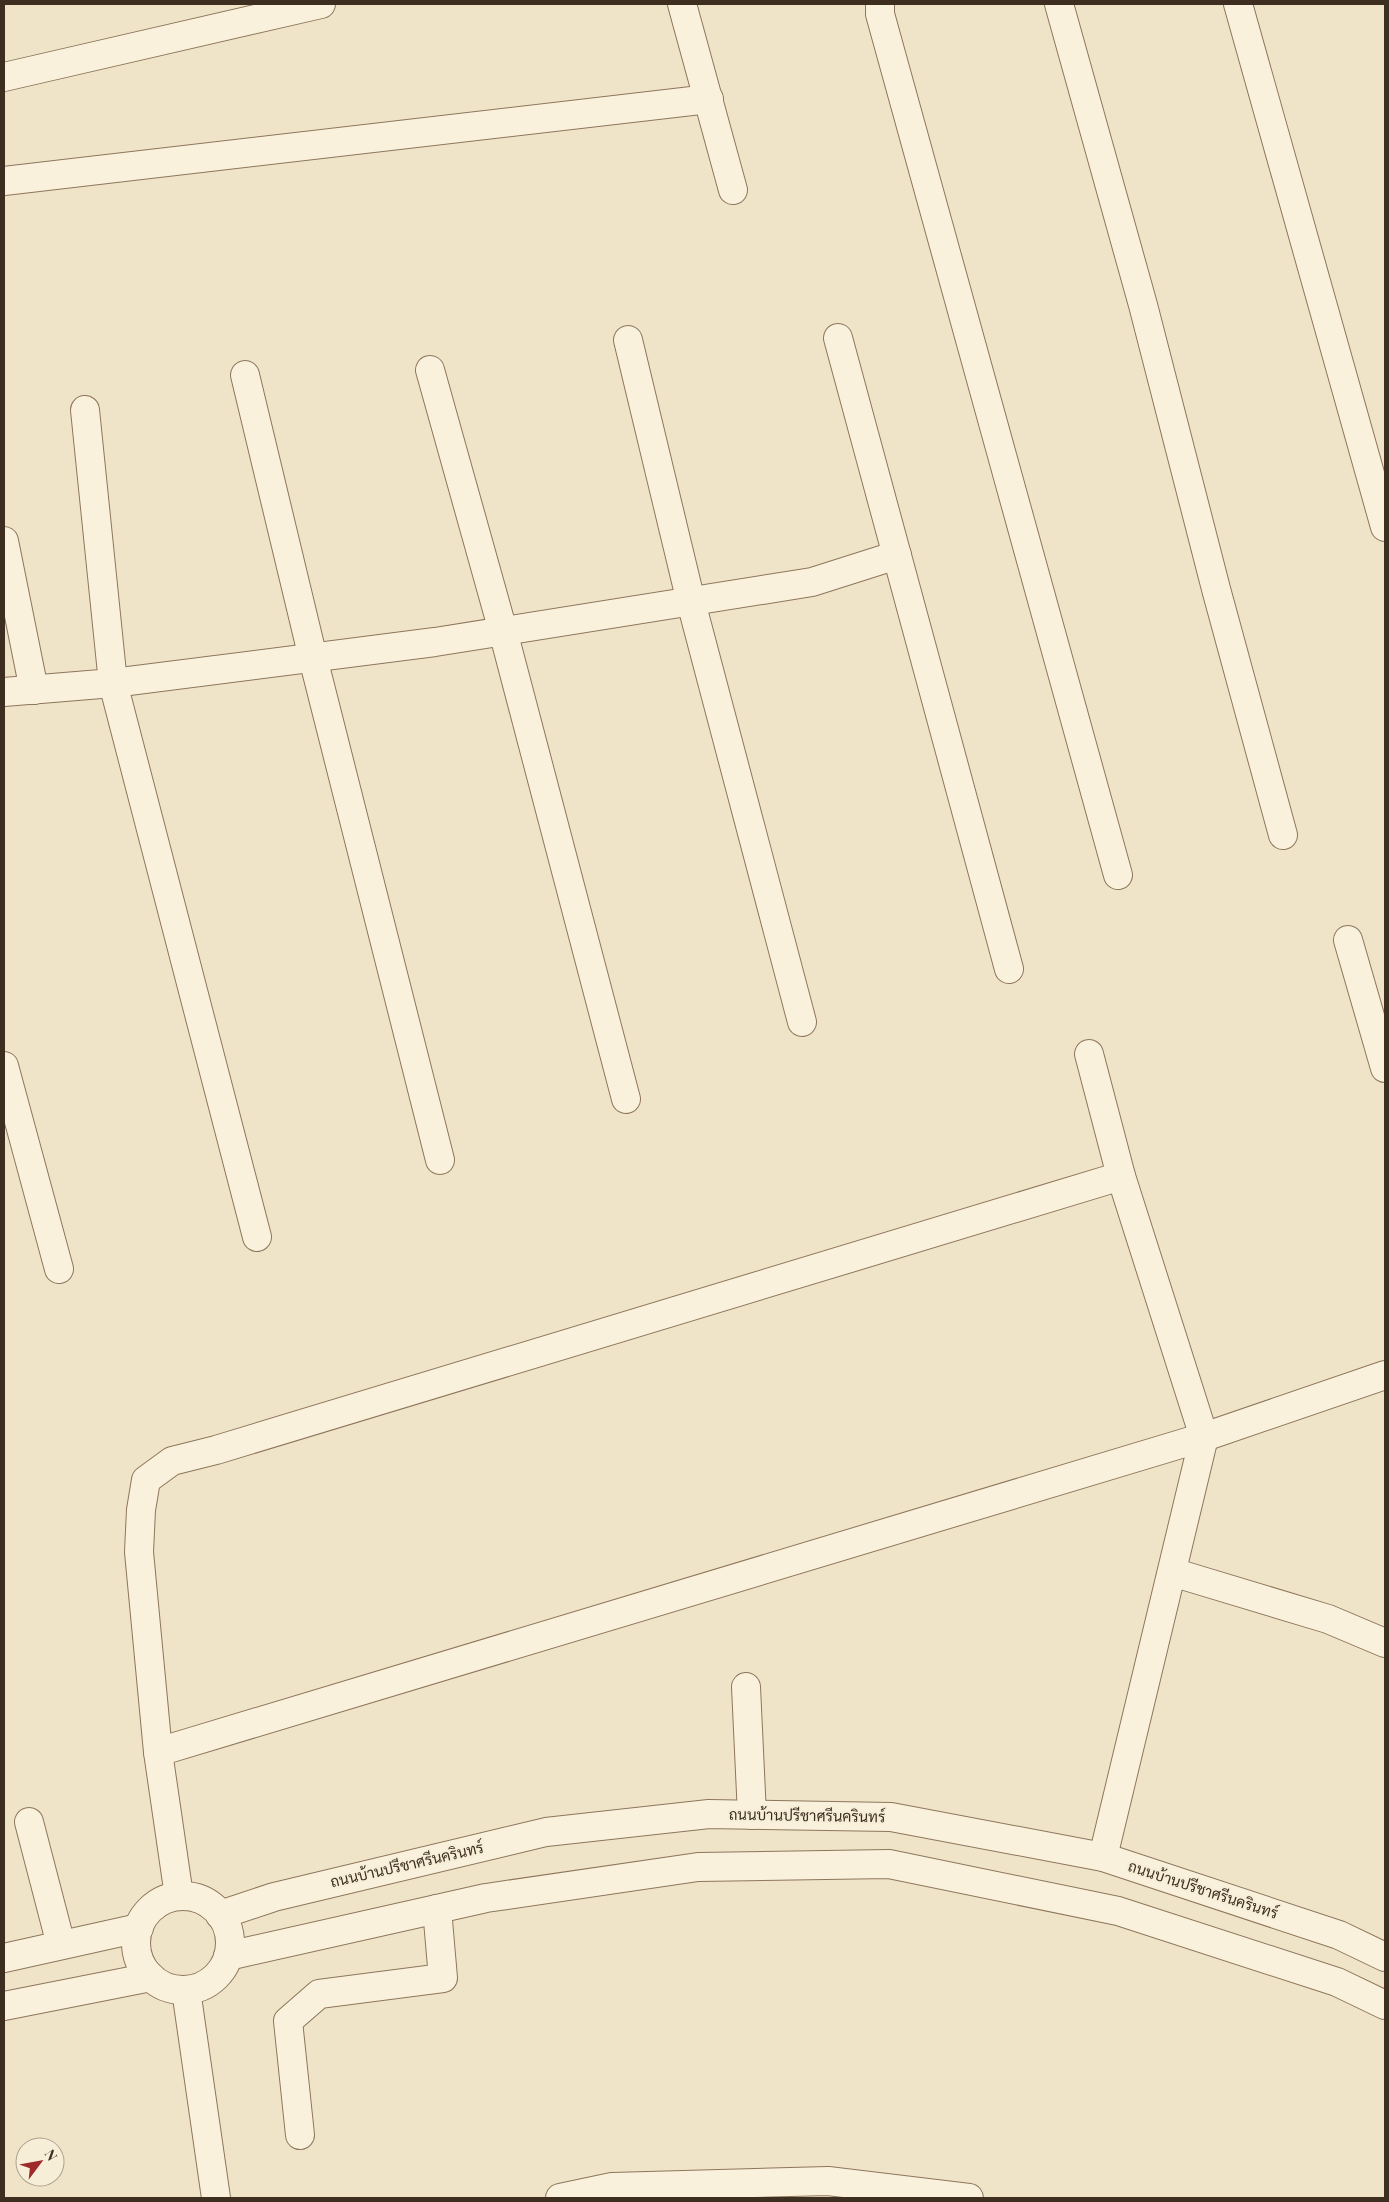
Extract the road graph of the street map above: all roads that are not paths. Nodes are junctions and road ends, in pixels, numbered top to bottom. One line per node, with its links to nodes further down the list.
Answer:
1 (321, 4): 6 (street)
2 (682, 4): 7 (street)
3 (880, 4): 25 (street)
4 (1059, 4): 24 (street)
5 (1238, 4): 15 (street)
6 (4, 77)
7 (709, 99): 8 (street); 9 (street)
8 (4, 181)
9 (734, 190)
10 (838, 338): 17 (street)
11 (628, 340): 18 (street)
12 (430, 370): 19 (street)
13 (245, 375): 20 (street)
14 (85, 410): 21 (street)
15 (1385, 527)
16 (4, 541): 22 (street)
17 (897, 555): 18 (street); 27 (street)
18 (691, 602): 19 (street); 28 (street)
19 (503, 631): 20 (street); 32 (street)
20 (313, 658): 21 (street); 33 (street)
21 (113, 683): 22 (street); 35 (street)
22 (34, 690): 23 (street)
23 (4, 692)
24 (1283, 835)
25 (1118, 875)
26 (1348, 940): 31 (street)
27 (1009, 968)
28 (802, 1022)
29 (1089, 1054): 34 (street)
30 (4, 1066): 36 (street)
31 (1385, 1068)
32 (626, 1098)
33 (440, 1160)
34 (1121, 1176): 38 (street); 42 (street)
35 (257, 1237)
36 (59, 1269)
37 (1385, 1375): 38 (street)
38 (1204, 1437): 39 (street); 42 (street)
39 (1172, 1572): 40 (street); 45 (street)
40 (1385, 1643)
41 (746, 1687): 43 (street)
42 (158, 1752): 46 (street)
43 (752, 1815): 45 (street, ถนนบ้านปรีชาศรีนครินทร์); 48 (street, ถนนบ้านปรีชาศรีนครินทร์)
44 (29, 1822): 50 (street)
45 (1104, 1857): 52 (street, ถนนบ้านปรีชาศรีนครินทร์)
46 (179, 1896): 48 (street); 49 (street)
47 (437, 1909): 51 (street); 56 (street); 58 (street)
48 (220, 1915): 51 (street)
49 (139, 1928): 50 (street); 54 (street)
50 (61, 1945): 53 (street)
51 (228, 1956): 55 (street)
52 (1385, 1956)
53 (4, 1958)
54 (151, 1978): 55 (street); 57 (street)
55 (186, 1990): 59 (street)
56 (1385, 2005)
57 (4, 2006)
58 (300, 2135)
59 (216, 2198)
60 (560, 2198): 61 (street)
61 (969, 2198)

